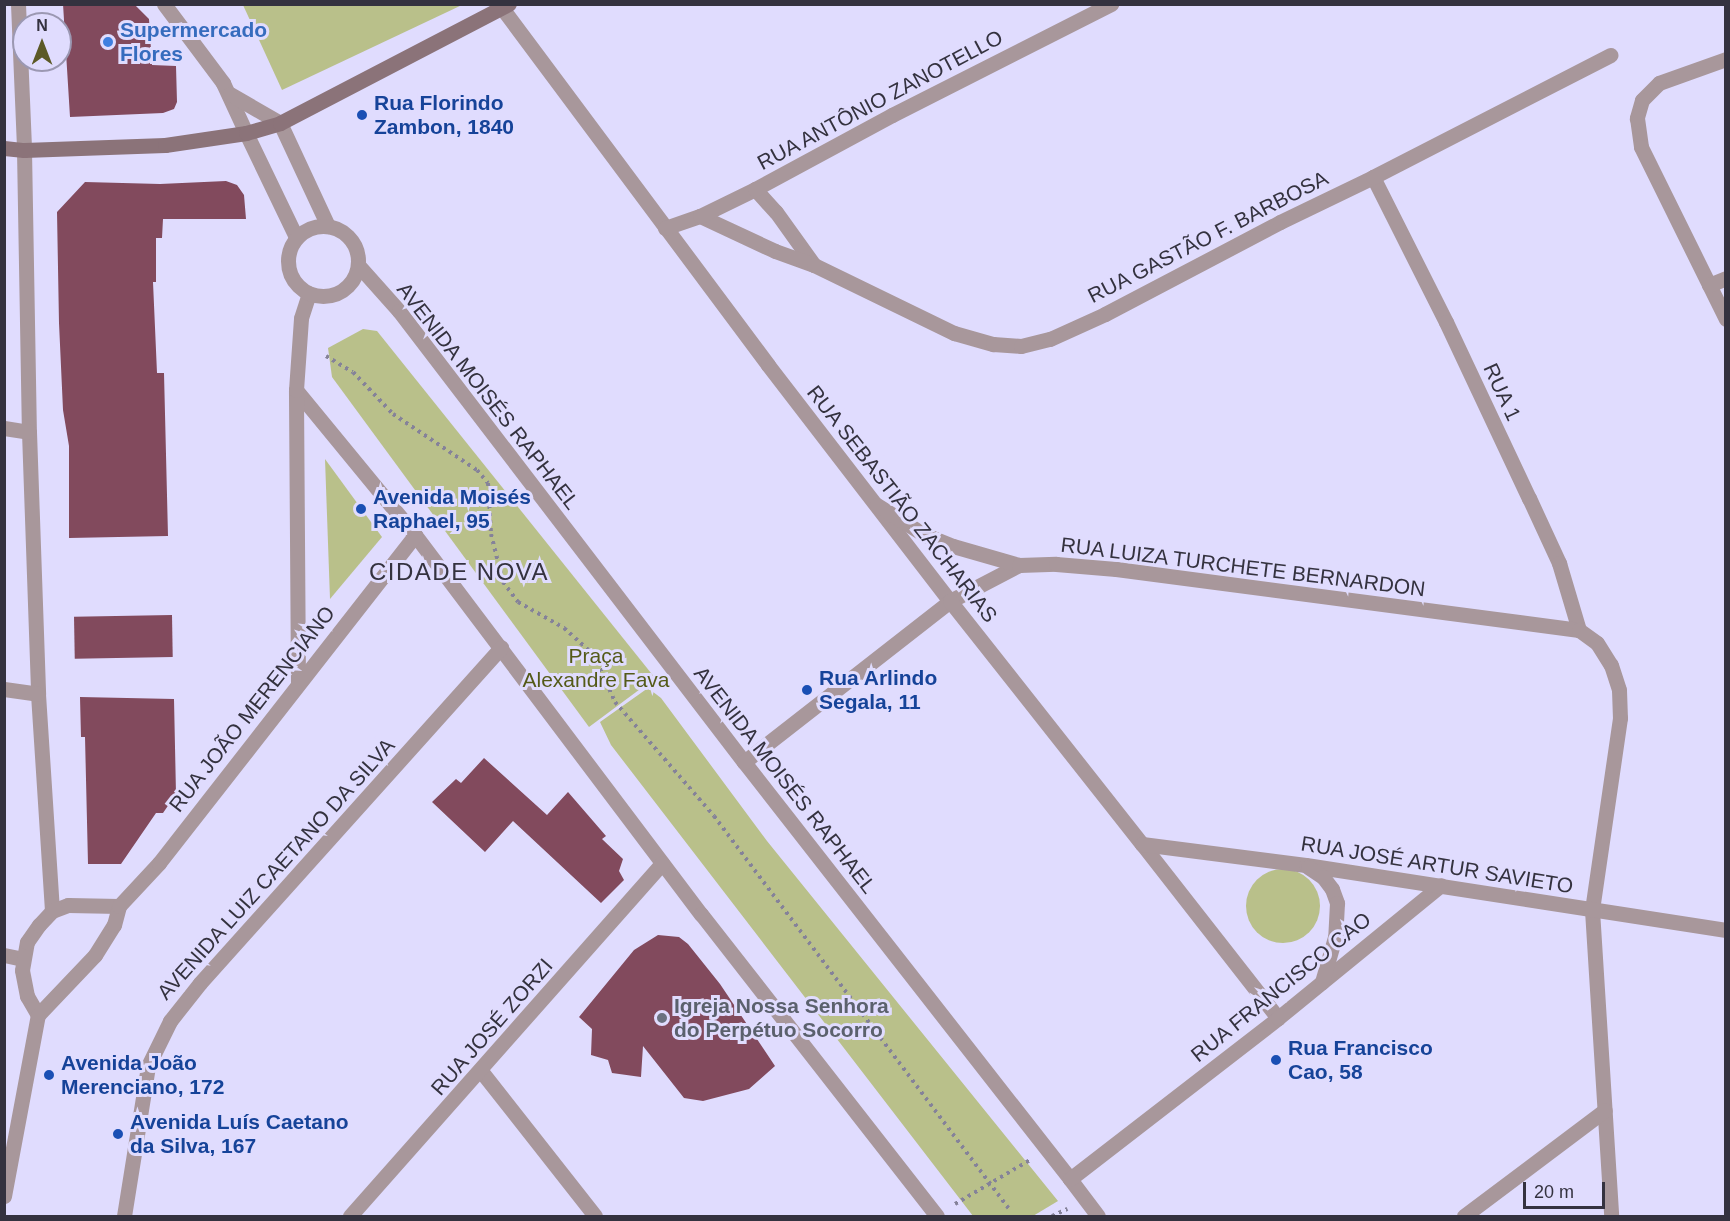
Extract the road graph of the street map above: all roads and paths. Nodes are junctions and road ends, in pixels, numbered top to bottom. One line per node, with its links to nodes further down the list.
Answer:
1 (18, 4): 11 (street)
2 (164, 4): 7 (street)
3 (1111, 4): 13 (street, RUA ANTÔNIO ZANOTELLO)
4 (505, 6): 8 (main road); 16 (street, RUA SEBASTIÃO ZACHARIAS)
5 (1610, 55): 12 (street, RUA GASTÃO F. BARBOSA)
6 (1725, 59): 21 (street)
7 (230, 94): 8 (street); 9 (street)
8 (280, 123): 9 (main road); 15 (street)
9 (246, 133): 11 (main road); 17 (street)
10 (4, 148): 11 (main road)
11 (24, 150): 27 (street)
12 (1373, 177): 19 (street, RUA GASTÃO F. BARBOSA); 32 (street, RUA 1)
13 (755, 189): 14 (street, RUA ANTÔNIO ZANOTELLO); 19 (street)
14 (700, 216): 16 (street, RUA ANTÔNIO ZANOTELLO); 19 (street, RUA GASTÃO F. BARBOSA)
15 (328, 226): 17 (street); 18 (street)
16 (665, 228): 28 (street, RUA SEBASTIÃO ZACHARIAS)
17 (296, 237): 22 (street)
18 (358, 265): 22 (street); 37 (street, AVENIDA MOISÉS RAPHAEL)
19 (814, 265)
20 (1725, 278): 21 (street)
21 (1709, 285): 23 (street)
22 (309, 293): 25 (street)
23 (1725, 319)
24 (326, 356): 55 (path)
25 (296, 390): 29 (street); 34 (street)
26 (4, 428): 27 (street)
27 (29, 432): 36 (street)
28 (877, 505): 30 (street, RUA LUIZA TURCHETE BERNARDON); 31 (street, RUA SEBASTIÃO ZACHARIAS)
29 (415, 535): 33 (street); 34 (street, RUA JOÃO MERENCIANO)
30 (1019, 565): 31 (street); 32 (street, RUA LUIZA TURCHETE BERNARDON)
31 (951, 601): 37 (street); 38 (street, RUA SEBASTIÃO ZACHARIAS)
32 (1579, 630): 43 (street)
33 (501, 647): 39 (street); 60 (street, AVENIDA LUIZ CAETANO DA SILVA)
34 (298, 683): 42 (street, RUA JOÃO MERENCIANO)
35 (4, 689): 36 (street)
36 (38, 694): 44 (street)
37 (744, 762): 54 (street, AVENIDA MOISÉS RAPHAEL)
38 (1142, 844): 40 (street, RUA JOSÉ ARTUR SAVIETO); 50 (street, RUA SEBASTIÃO ZACHARIAS)
39 (663, 863): 51 (street, RUA JOSÉ ZORZI); 63 (street)
40 (1306, 865): 41 (street, RUA JOSÉ ARTUR SAVIETO); 48 (street)
41 (1441, 885): 43 (street, RUA JOSÉ ARTUR SAVIETO); 48 (street, RUA FRANCISCO CAO)
42 (119, 906): 44 (street); 49 (street, RUA JOÃO MERENCIANO)
43 (1592, 910): 45 (street, RUA JOSÉ ARTUR SAVIETO); 52 (street)
44 (52, 911): 47 (street)
45 (1725, 930)
46 (4, 956): 47 (street)
47 (23, 958): 49 (street)
48 (1322, 982): 50 (street, RUA FRANCISCO CAO)
49 (38, 1015): 56 (street)
50 (1278, 1018): 54 (street, RUA FRANCISCO CAO)
51 (481, 1071): 61 (street, RUA JOSÉ ZORZI); 62 (street)
52 (1605, 1110): 66 (street); 67 (street)
53 (1030, 1160): 55 (path)
54 (1070, 1179): 65 (street, AVENIDA MOISÉS RAPHAEL)
55 (990, 1183): 57 (path); 59 (path)
56 (4, 1196)
57 (955, 1204)
58 (1068, 1208): 64 (path)
59 (1011, 1211)
60 (124, 1216)
61 (350, 1216)
62 (595, 1216)
63 (937, 1216)
64 (1052, 1216)
65 (1098, 1216)
66 (1464, 1216)
67 (1611, 1216)

